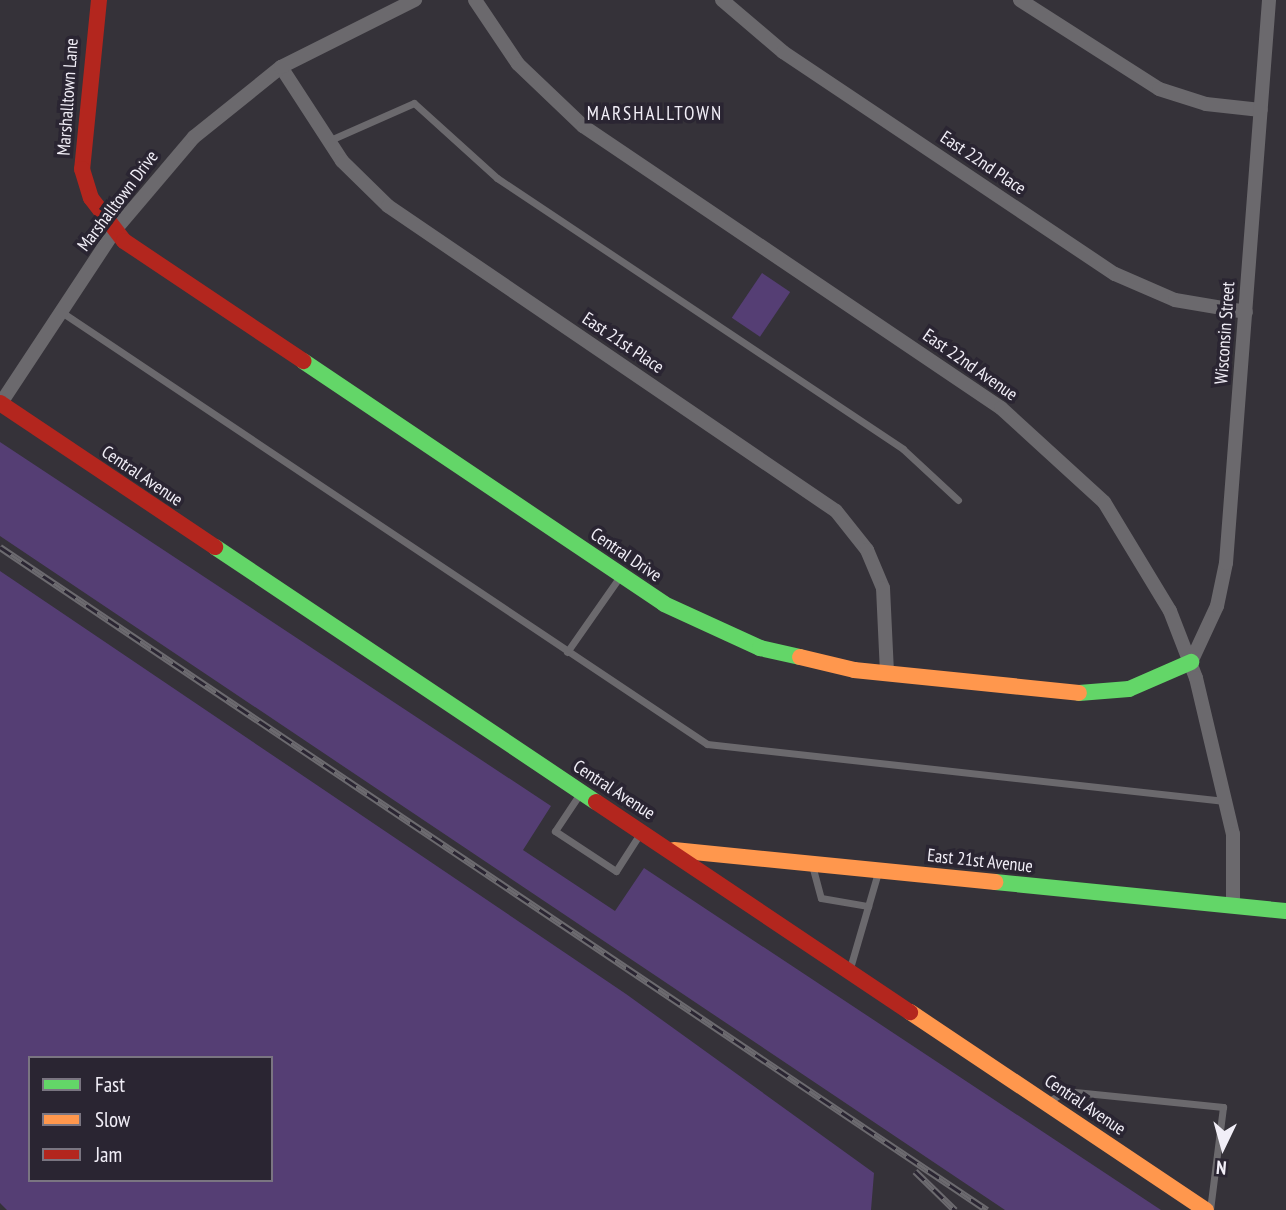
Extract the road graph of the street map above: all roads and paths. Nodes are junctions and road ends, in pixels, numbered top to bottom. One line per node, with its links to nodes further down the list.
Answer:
1 (99, 0): 10 (street, Marshalltown Lane)
2 (415, 0): 7 (street, Marshalltown Drive)
3 (475, 0): 17 (street, East 22nd Avenue)
4 (722, 0): 11 (street, East 22nd Place)
5 (1020, 0): 8 (street)
6 (1269, 0): 8 (street, Wisconsin Street)
7 (281, 67): 9 (street, East 21st Place); 10 (street, Marshalltown Drive)
8 (1261, 110): 11 (street, Wisconsin Street)
9 (327, 141): 14 (lane); 18 (street, East 21st Place)
10 (115, 230): 12 (street, Marshalltown Drive); 15 (street, Central Drive)
11 (1245, 312): 17 (street, Wisconsin Street)
12 (63, 313): 13 (street, Marshalltown Drive); 16 (lane)
13 (0, 403): 19 (street, Central Avenue)
14 (958, 500)
15 (621, 575): 16 (lane); 18 (street, Central Drive)
16 (567, 652): 20 (lane)
17 (1191, 662): 18 (street, Central Drive); 20 (street, East 22nd Avenue)
18 (887, 673)
19 (581, 791): 21 (street, Central Avenue); 21 (lane)
20 (1225, 801): 25 (street, East 22nd Avenue)
21 (642, 831): 22 (street, Central Avenue)
22 (670, 850): 23 (street, East 21st Avenue); 28 (street, Central Avenue)
23 (812, 864): 24 (street, East 21st Avenue); 26 (lane)
24 (879, 870): 25 (street, East 21st Avenue); 26 (lane)
25 (1233, 905): 27 (street, East 21st Avenue)
26 (869, 906): 28 (lane)
27 (1286, 911)
28 (850, 969): 29 (street, Central Avenue)
29 (1046, 1102): 30 (street, Central Avenue); 30 (lane)
30 (1208, 1210)

